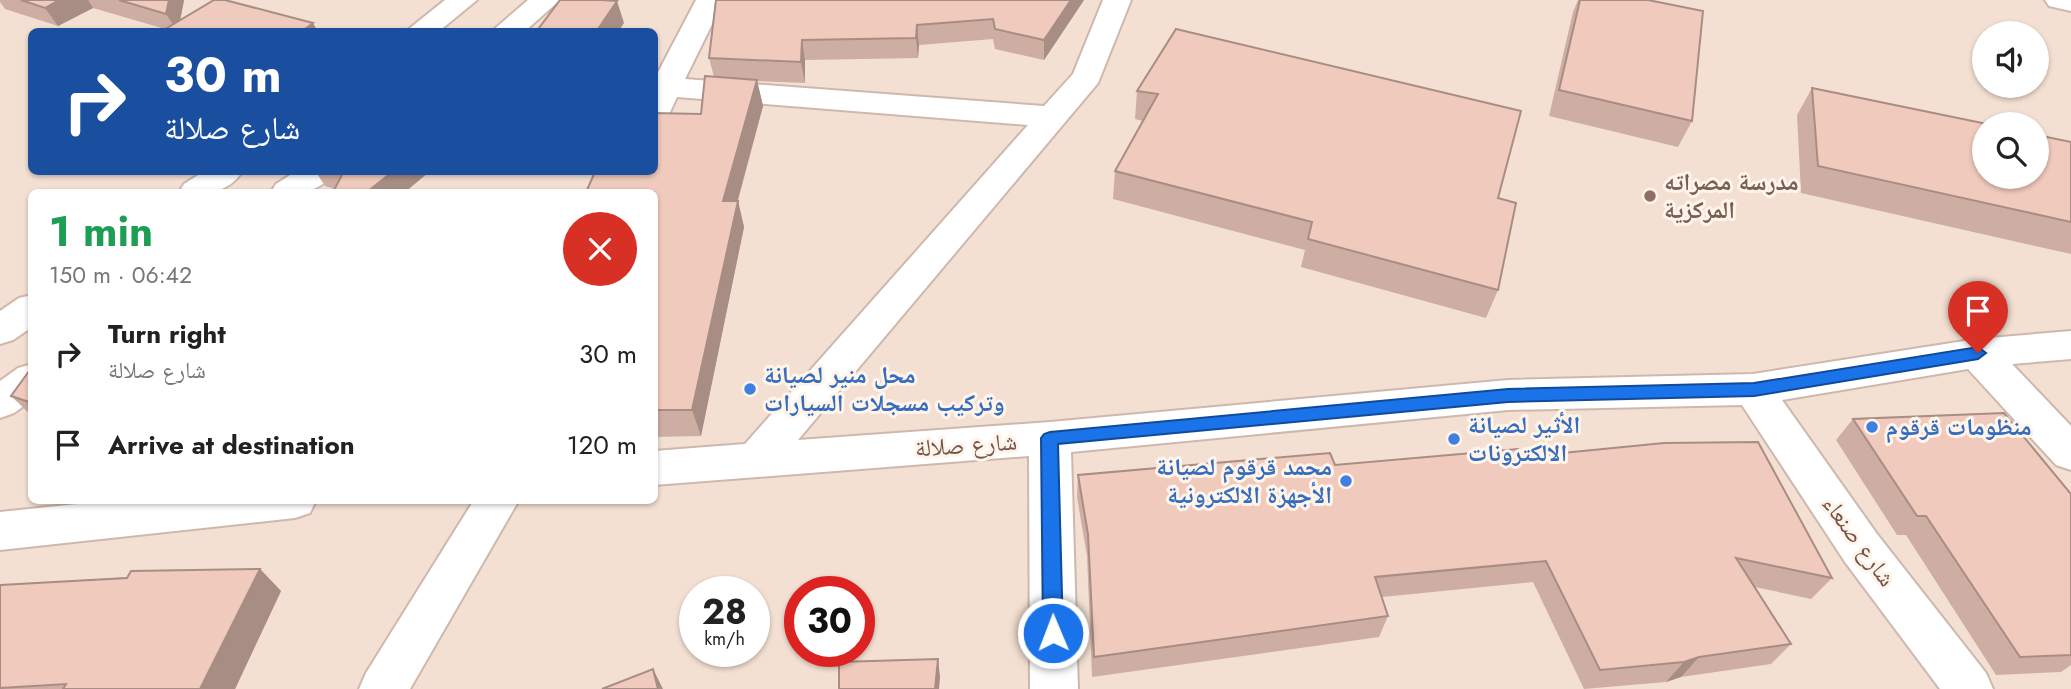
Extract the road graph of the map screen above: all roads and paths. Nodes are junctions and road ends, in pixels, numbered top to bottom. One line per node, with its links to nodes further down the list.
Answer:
1 (463, 0): 7 (street)
2 (546, 0): 8 (street)
3 (710, 0): 9 (street)
4 (1117, 0): 11 (street)
5 (2059, 0): 6 (street)
6 (2071, 3)
7 (424, 28)
8 (510, 28)
9 (666, 87): 10 (street); 11 (street)
10 (658, 106)
11 (1055, 117): 25 (street)
12 (221, 175): 14 (street)
13 (313, 175): 15 (street)
14 (200, 189)
15 (293, 189)
16 (28, 312): 17 (street)
17 (0, 330)
18 (2071, 345): 19 (street, شارع صلالة)
19 (1978, 353): 21 (street, شارع صلالة); 24 (street)
20 (28, 382): 22 (street)
21 (1754, 389): 23 (street, شارع صلالة); 32 (street, شارع صنعاء)
22 (0, 402)
23 (1050, 438): 25 (street, شارع صلالة); 31 (street)
24 (2071, 453)
25 (756, 460): 26 (street, شارع صلالة)
26 (658, 468)
27 (258, 504): 29 (street)
28 (496, 504): 30 (street)
29 (0, 531)
30 (383, 689)
31 (1054, 689)
32 (1969, 689)

